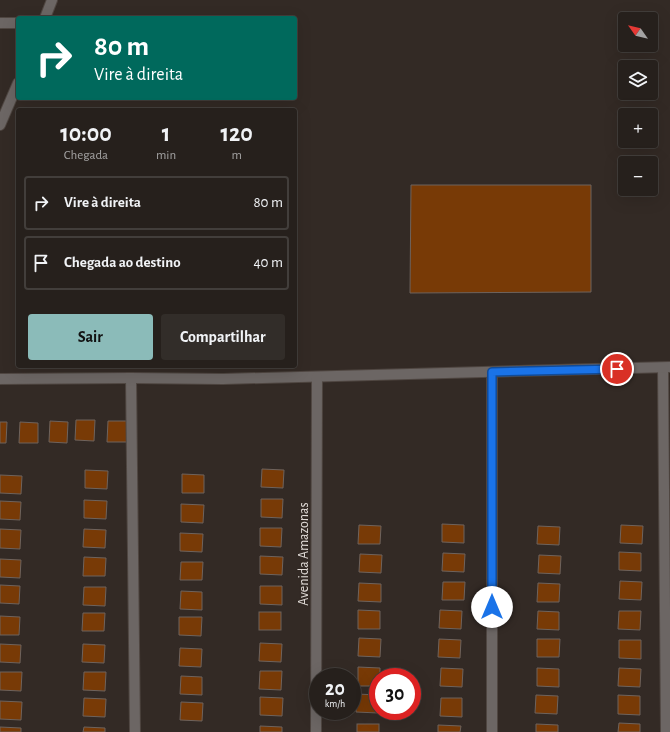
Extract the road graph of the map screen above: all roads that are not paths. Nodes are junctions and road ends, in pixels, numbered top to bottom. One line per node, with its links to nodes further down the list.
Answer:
1 (52, 0): 2 (street)
2 (46, 16)
3 (0, 23): 4 (street)
4 (16, 23)
5 (16, 88): 6 (street)
6 (0, 125)
7 (667, 368): 8 (street); 15 (street)
8 (492, 372): 9 (street); 14 (street)
9 (317, 377): 10 (street); 13 (street, Avenida Amazonas)
10 (131, 378): 11 (street); 12 (street)
11 (0, 379)
12 (135, 732)
13 (316, 732)
14 (492, 732)
15 (666, 732)

